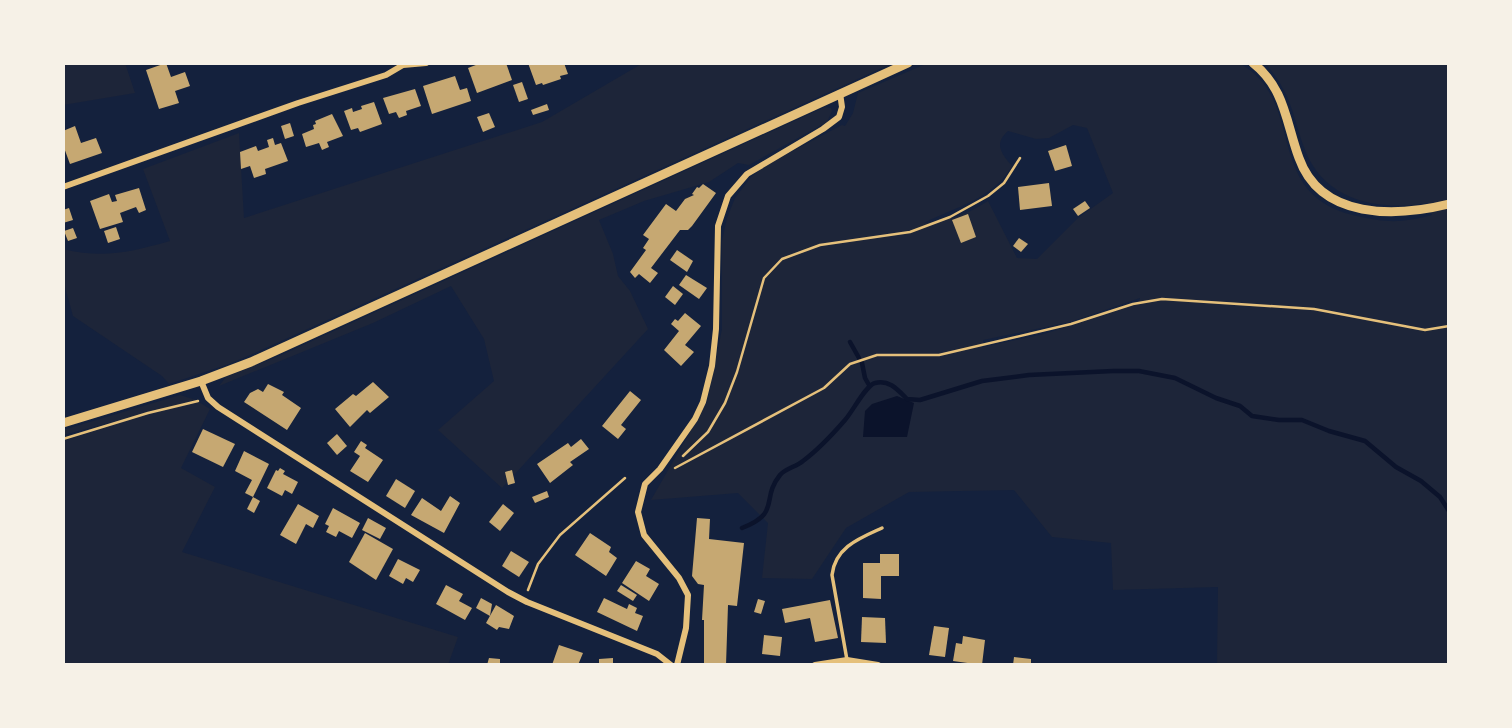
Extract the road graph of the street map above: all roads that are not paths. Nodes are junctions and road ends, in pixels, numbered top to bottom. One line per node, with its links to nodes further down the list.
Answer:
1 (426, 63): 4 (street)
2 (908, 63): 5 (main road)
3 (1253, 63): 7 (main road)
4 (403, 64): 6 (street)
5 (839, 93): 8 (main road); 13 (street)
6 (63, 187)
7 (1449, 204)
8 (201, 381): 9 (main road); 12 (street)
9 (63, 423)
10 (882, 528): 11 (lane)
11 (848, 660): 14 (street); 15 (street)
12 (671, 665)
13 (677, 665)
14 (815, 665)
15 (877, 665)

